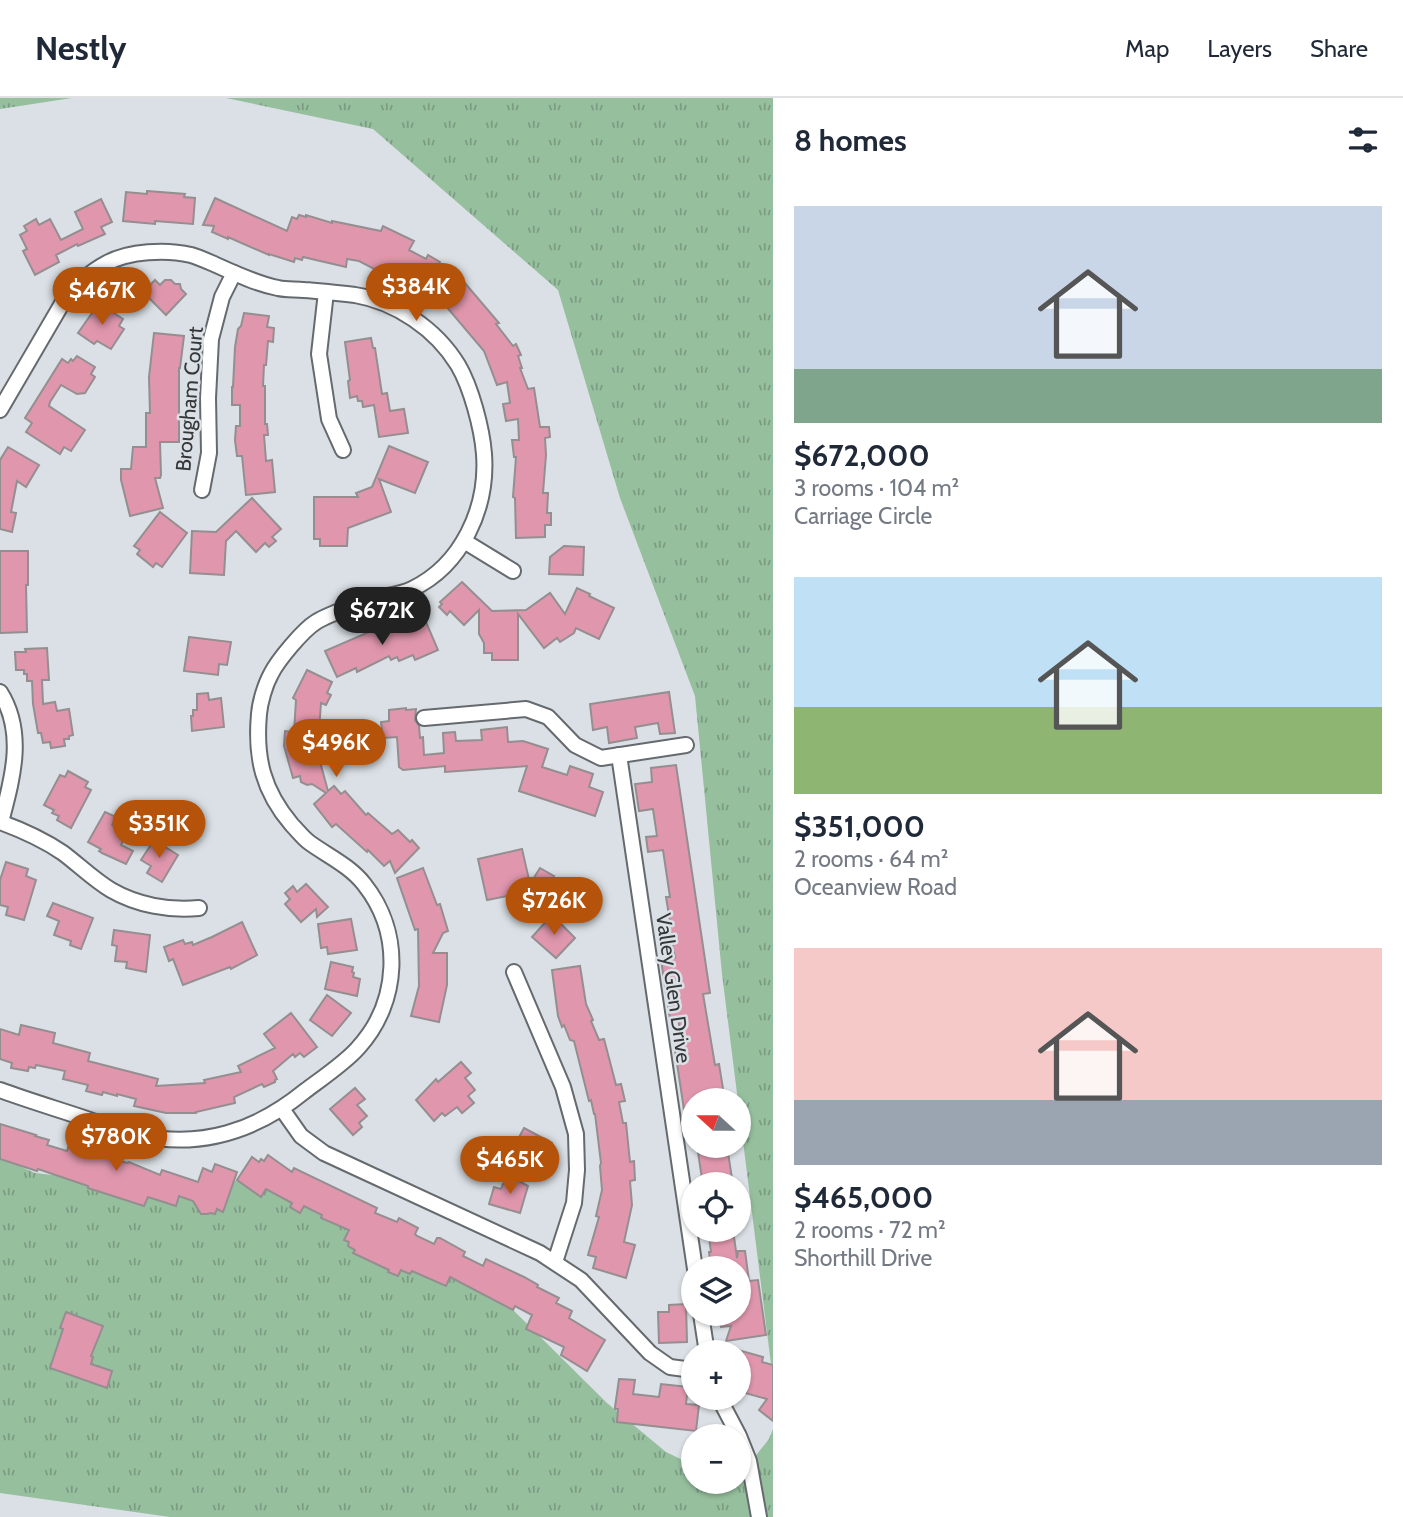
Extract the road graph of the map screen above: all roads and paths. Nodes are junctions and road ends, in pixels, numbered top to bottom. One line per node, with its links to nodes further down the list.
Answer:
1 (234, 273): 2 (street); 3 (street); 5 (street, Brougham Court)
2 (326, 292): 4 (street); 6 (street)
3 (0, 410)
4 (343, 450)
5 (202, 489)
6 (464, 541): 7 (street); 16 (street)
7 (513, 571)
8 (0, 692): 12 (street)
9 (424, 718): 11 (street)
10 (686, 745): 11 (street)
11 (619, 755): 17 (street, Valley Glen Drive)
12 (0, 822): 13 (street)
13 (199, 908)
14 (514, 972): 18 (street)
15 (0, 1090): 16 (street)
16 (282, 1110): 18 (street)
17 (693, 1256)
18 (555, 1262): 19 (street)
19 (681, 1368)
20 (725, 1410): 21 (street)
21 (759, 1517)

